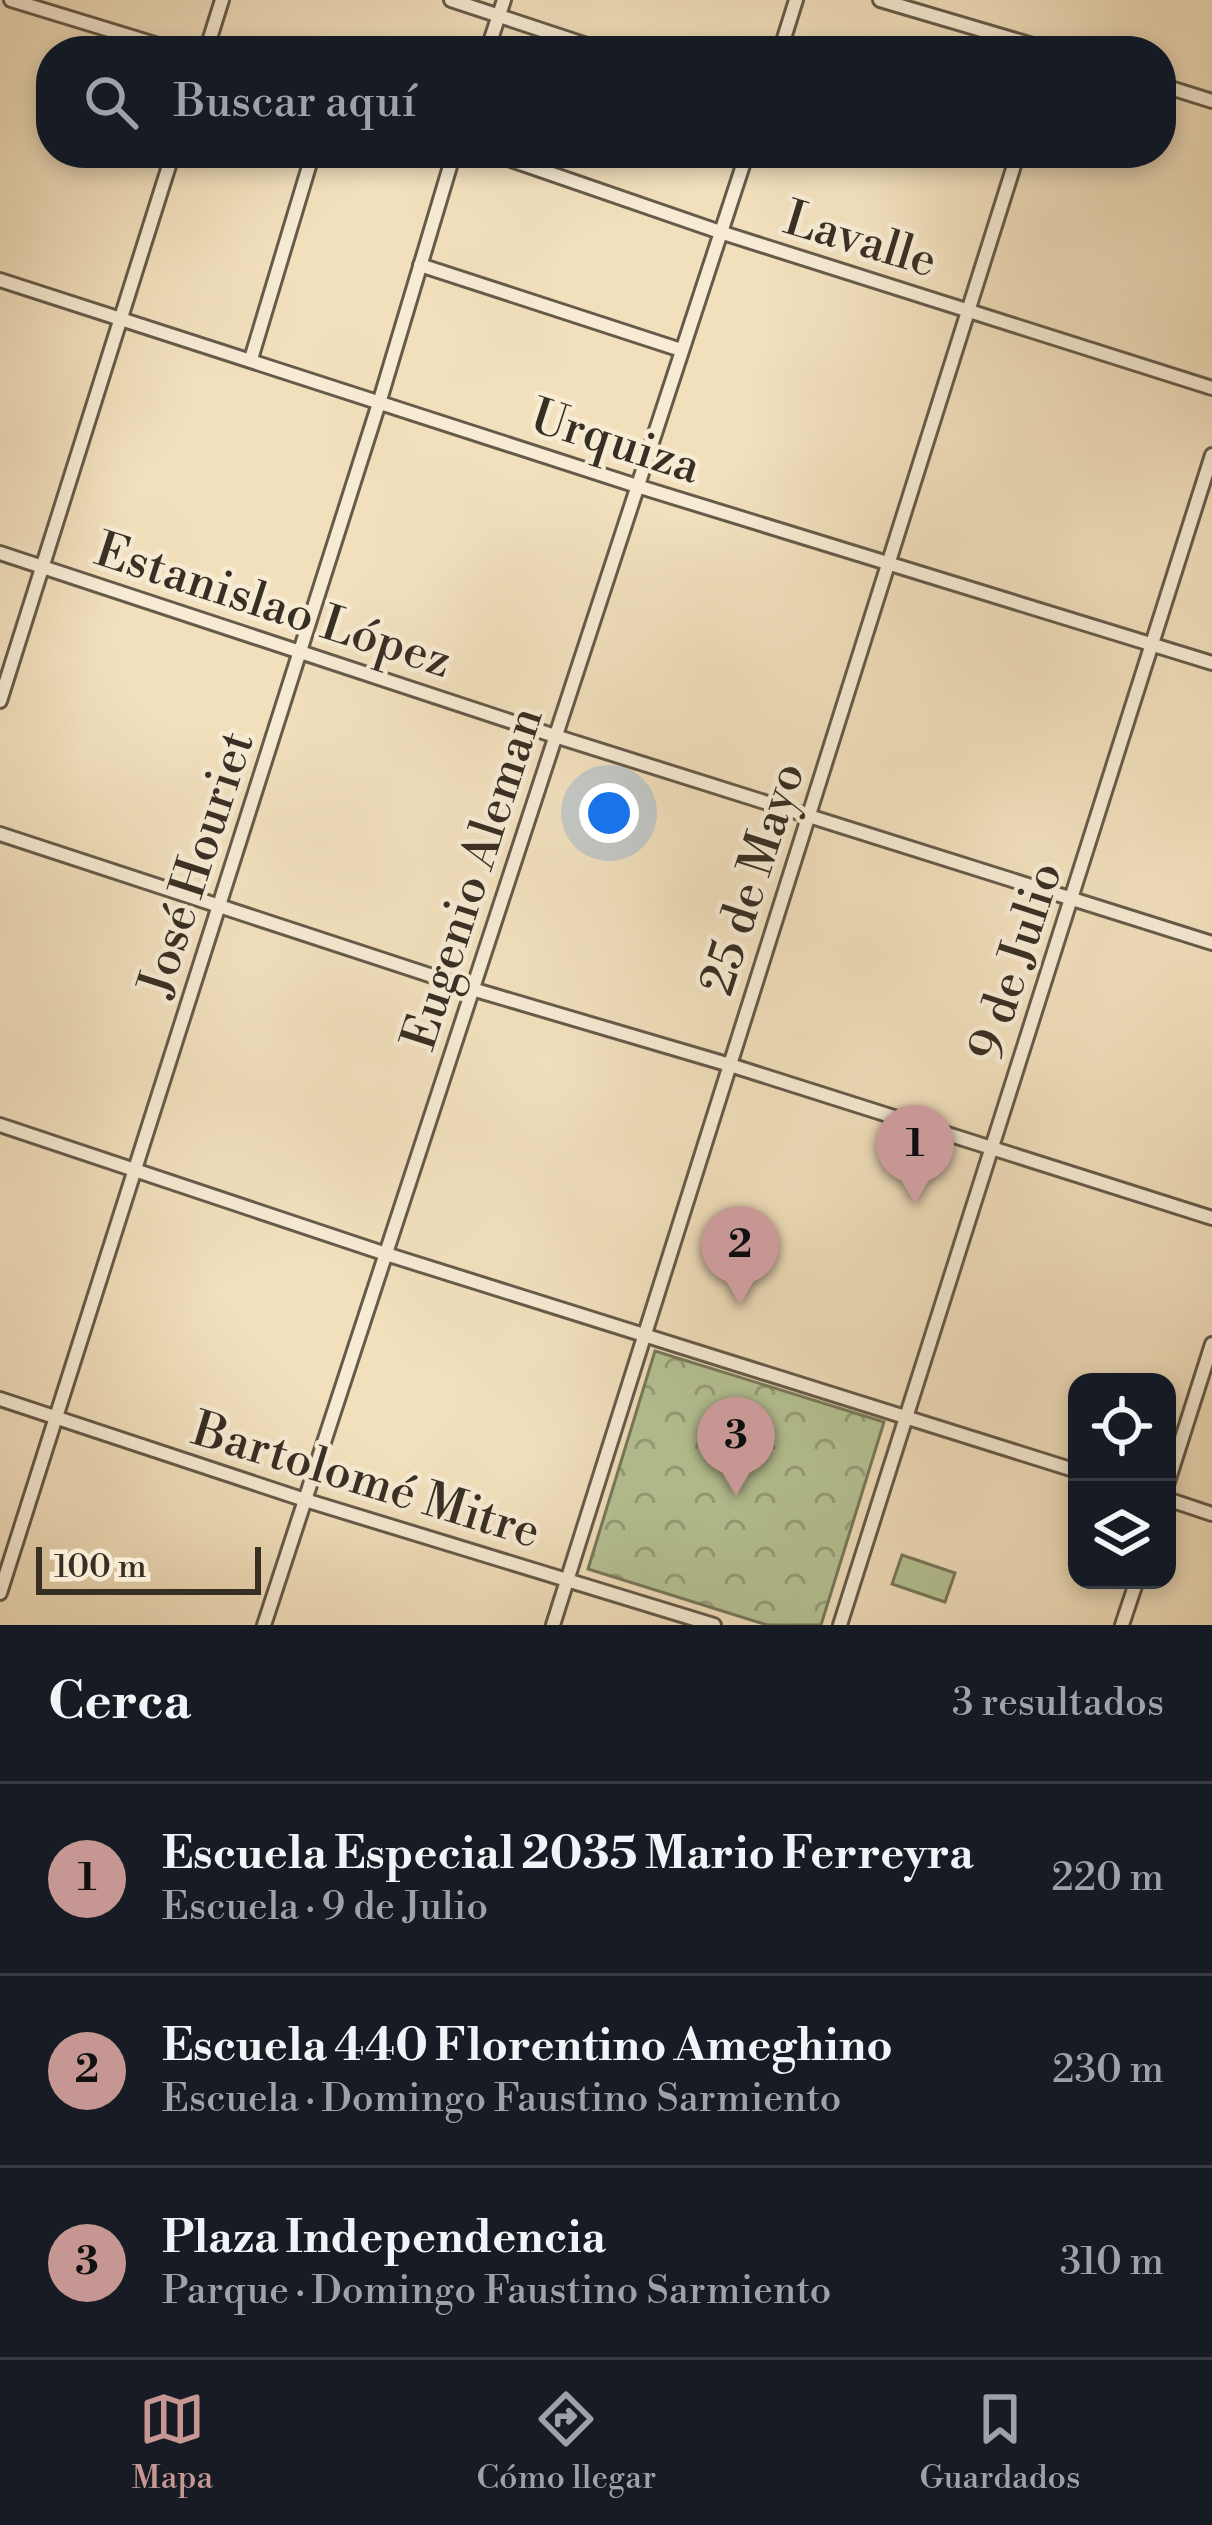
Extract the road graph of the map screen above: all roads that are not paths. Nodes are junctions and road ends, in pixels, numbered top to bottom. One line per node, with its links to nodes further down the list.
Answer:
1 (11, 0): 8 (street)
2 (222, 0): 9 (street)
3 (451, 0): 7 (street)
4 (504, 0): 7 (street)
5 (796, 0): 12 (street)
6 (880, 0): 13 (street)
7 (499, 16): 10 (street); 11 (street)
8 (129, 36)
9 (211, 36)
10 (492, 36)
11 (559, 36)
12 (785, 36)
13 (1001, 36)
14 (1176, 90): 15 (street)
15 (1212, 101)
16 (168, 168): 26 (street)
17 (308, 168): 28 (street)
18 (449, 168): 23 (street, José Houriet)
19 (534, 168): 22 (street, Lavalle)
20 (742, 168): 22 (street, Eugenio Aleman)
21 (1013, 168): 25 (street, 25 de Mayo)
22 (720, 232): 25 (street, Lavalle); 27 (street, Eugenio Aleman)
23 (420, 265): 27 (street); 30 (street, José Houriet)
24 (0, 280): 26 (street, Urquiza)
25 (969, 308): 29 (street, Lavalle); 34 (street, 25 de Mayo)
26 (122, 317): 28 (street, Urquiza); 35 (street)
27 (681, 350): 32 (street, Eugenio Aleman)
28 (251, 358): 30 (street, Urquiza)
29 (1212, 388)
30 (380, 400): 32 (street, Urquiza); 37 (street, José Houriet)
31 (1212, 455): 36 (street, 9 de Julio)
32 (637, 486): 34 (street, Urquiza); 40 (street, Eugenio Aleman)
33 (0, 553): 35 (street, Estanislao López)
34 (889, 561): 36 (street, Urquiza); 41 (street, 25 de Mayo)
35 (43, 566): 37 (street, Estanislao López); 39 (street)
36 (1152, 644): 38 (street, Urquiza); 43 (street, 9 de Julio)
37 (301, 649): 40 (street, Estanislao López); 44 (street, José Houriet)
38 (1212, 663)
39 (0, 701)
40 (555, 736): 41 (street, Estanislao López); 46 (street, Eugenio Aleman)
41 (809, 814): 43 (street, Estanislao López); 47 (street, 25 de Mayo)
42 (0, 834): 44 (street)
43 (1071, 898): 45 (street, Estanislao López); 49 (street, 9 de Julio)
44 (220, 904): 46 (street); 50 (street, José Houriet)
45 (1212, 943)
46 (472, 988): 47 (street); 52 (street, Eugenio Aleman)
47 (730, 1065): 49 (street); 53 (street, 25 de Mayo)
48 (0, 1125): 50 (street)
49 (992, 1148): 51 (street); 56 (street, 9 de Julio)
50 (135, 1168): 52 (street); 57 (street, José Houriet)
51 (1212, 1218)
52 (386, 1253): 53 (street); 60 (street, Eugenio Aleman)
53 (646, 1332): 56 (street); 63 (street, 25 de Mayo)
54 (1212, 1344): 59 (street)
55 (0, 1399): 57 (street, Bartolomé Mitre)
56 (907, 1416): 58 (street); 69 (street, 9 de Julio)
57 (56, 1417): 60 (street, Bartolomé Mitre); 65 (street, José Houriet)
58 (1068, 1468)
59 (1168, 1481)
60 (305, 1501): 63 (street, Bartolomé Mitre); 66 (street, Eugenio Aleman)
61 (1176, 1502): 62 (street)
62 (1212, 1514)
63 (568, 1579): 67 (street, 25 de Mayo); 68 (street, Bartolomé Mitre)
64 (1134, 1589): 70 (street)
65 (0, 1593)
66 (264, 1625)
67 (553, 1625)
68 (714, 1625)
69 (840, 1625)
70 (1122, 1625)

